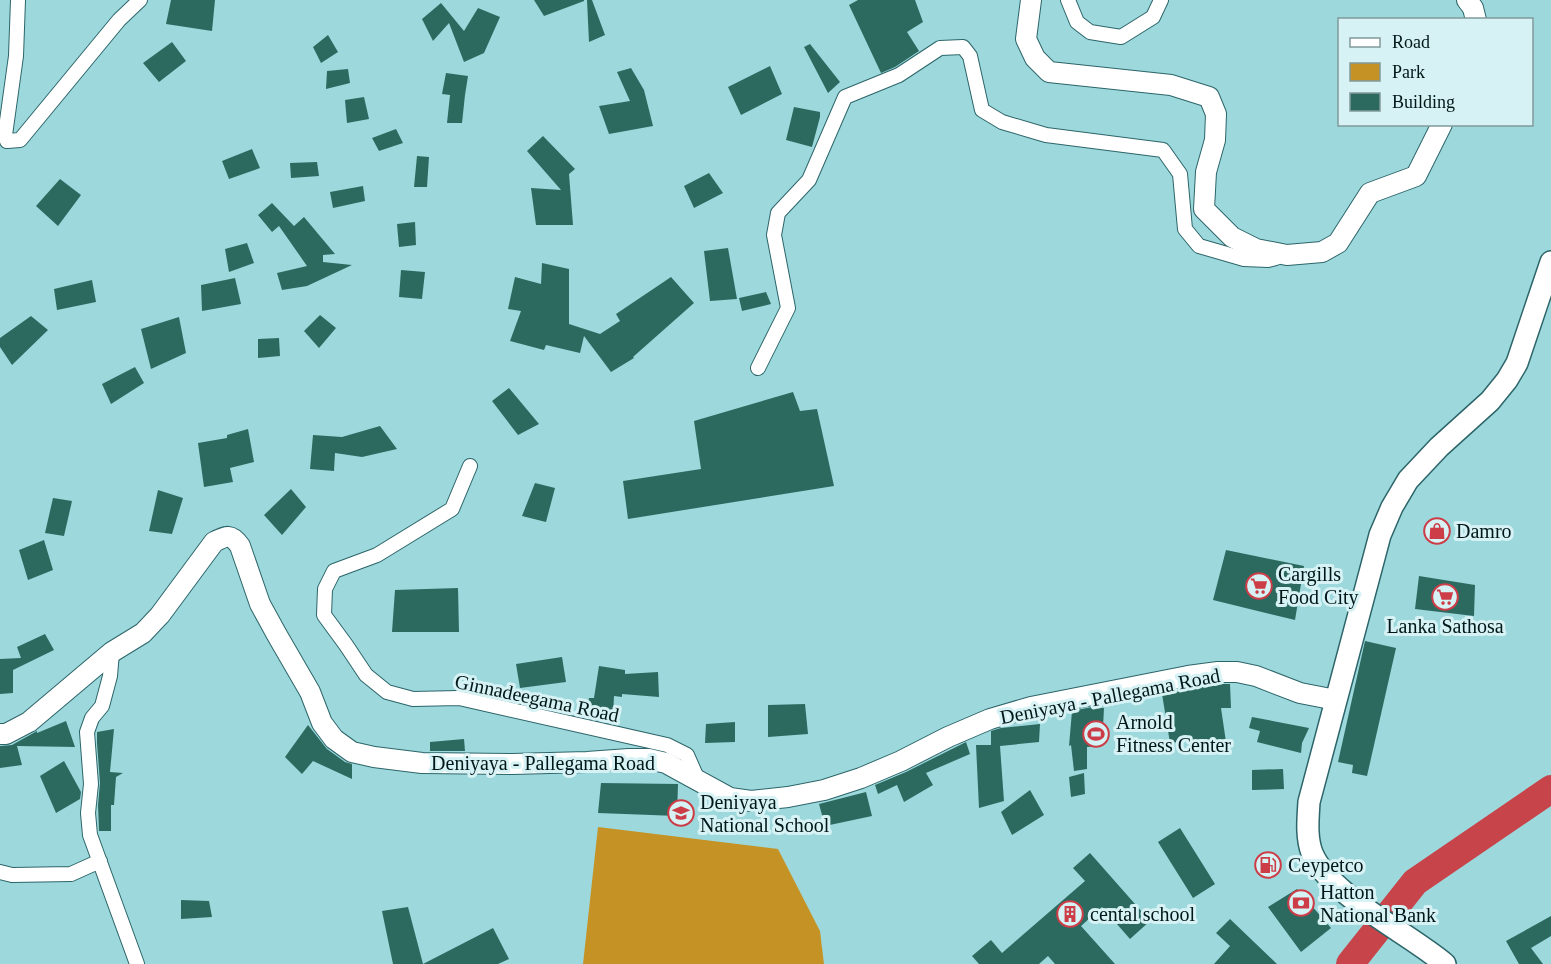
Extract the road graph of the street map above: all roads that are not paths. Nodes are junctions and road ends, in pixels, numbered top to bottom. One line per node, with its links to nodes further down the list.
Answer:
1 (18, 0): 2 (street)
2 (140, 0)
3 (1031, 0): 9 (main road)
4 (1068, 0): 5 (street)
5 (1161, 0)
6 (1467, 0): 7 (main road)
7 (1476, 18)
8 (1442, 126): 9 (main road)
9 (1287, 255): 11 (street)
10 (1551, 262): 14 (main road)
11 (758, 368)
12 (470, 466): 16 (street, Ginnadeegama Road)
13 (112, 652): 15 (main road, Deniyaya - Pallegama Road); 16 (main road, Deniyaya - Pallegama Road); 17 (street)
14 (1336, 700): 16 (main road, Deniyaya - Pallegama Road); 20 (main road)
15 (0, 735)
16 (698, 780)
17 (100, 861): 18 (street); 19 (street)
18 (0, 872)
19 (137, 964)
20 (1445, 964)

